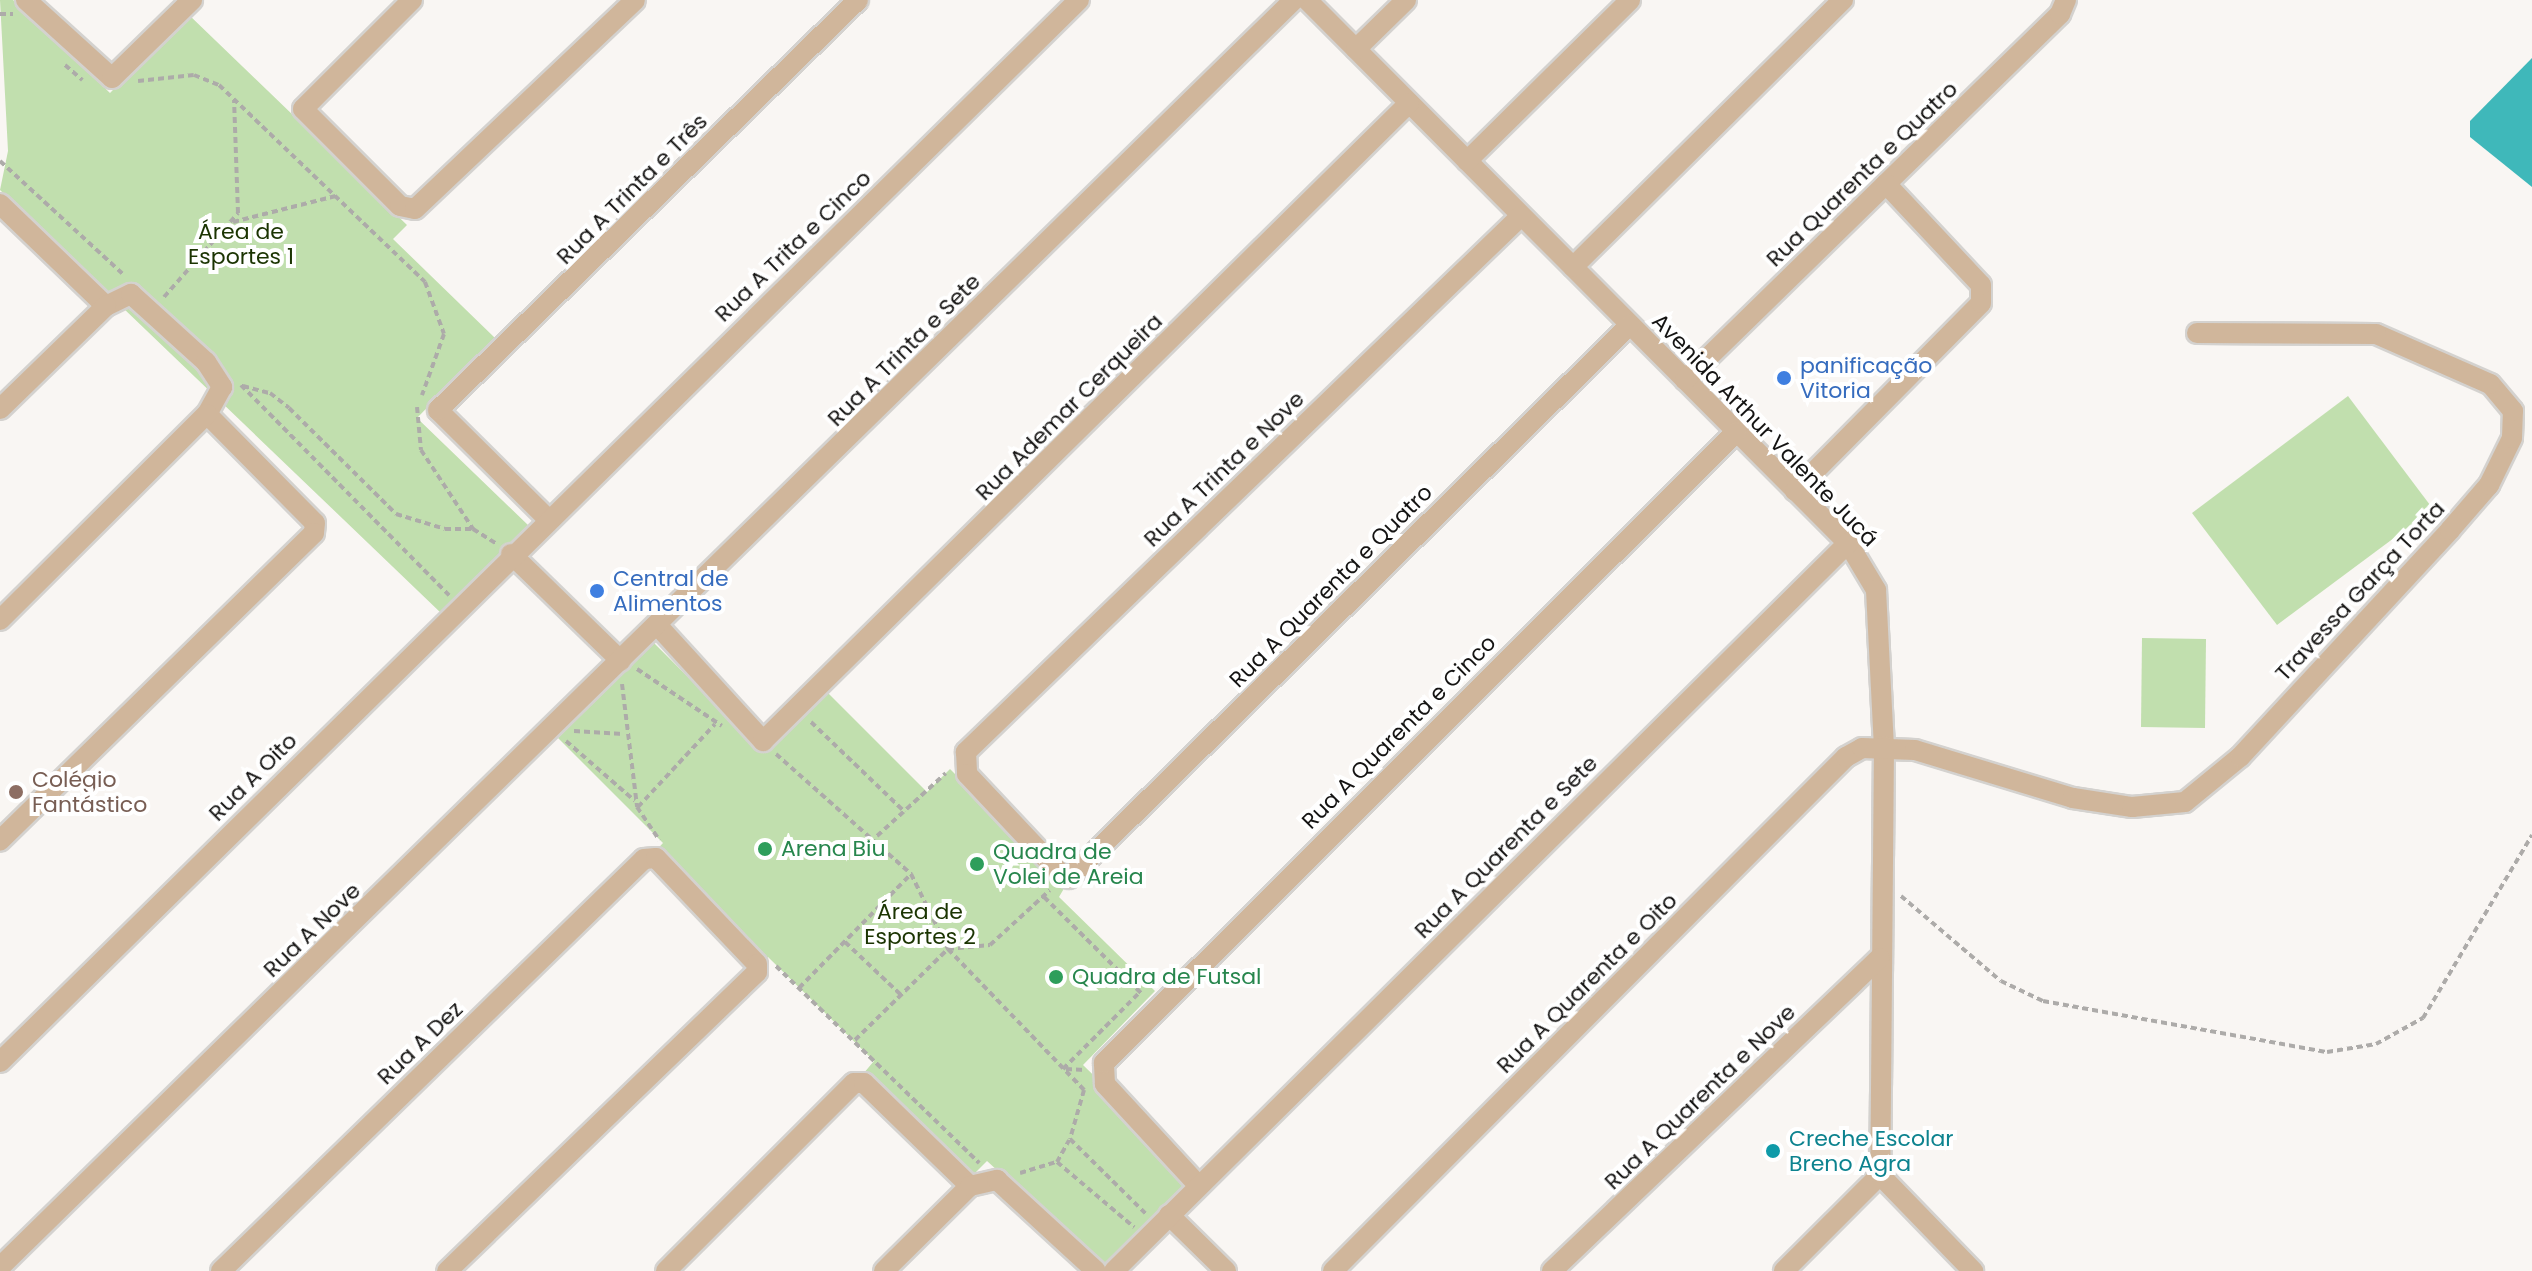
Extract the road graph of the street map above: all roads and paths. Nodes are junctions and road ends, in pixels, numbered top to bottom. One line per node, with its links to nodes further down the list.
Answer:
1 (26, 0): 2 (street)
2 (192, 0)
3 (412, 0): 4 (street)
4 (635, 0)
5 (858, 0): 41 (street, Rua A Trinta e Três)
6 (1079, 0): 41 (street, Rua A Trita e Cinco)
7 (1294, 0): 47 (street, Rua A Trinta e Sete)
8 (1307, 0): 15 (street, Avenida Arthur Valente Jucá)
9 (1406, 0): 15 (street)
10 (1630, 0): 22 (street)
11 (1843, 0): 28 (street)
12 (2066, 0): 23 (street, Rua Quarenta e Quatro)
13 (0, 14): 14 (path)
14 (24, 25)
15 (1356, 49): 20 (street, Avenida Arthur Valente Jucá)
16 (55, 56): 18 (path)
17 (131, 81): 19 (path)
18 (90, 84)
19 (234, 100): 24 (path); 27 (path)
20 (1409, 103): 22 (street, Avenida Arthur Valente Jucá); 49 (street, Rua Ademar Cerqueira)
21 (0, 161): 29 (path)
22 (1467, 161): 26 (street, Avenida Arthur Valente Jucá)
23 (1886, 184): 35 (street, Rua Quarenta e Quatro); 40 (street)
24 (336, 196): 27 (path); 42 (path)
25 (0, 204): 31 (street)
26 (1521, 216): 28 (street, Avenida Arthur Valente Jucá); 56 (street, Rua A Trinta e Nove)
27 (233, 222): 30 (path)
28 (1573, 267): 32 (street, Avenida Arthur Valente Jucá)
29 (135, 285)
30 (157, 305)
31 (106, 306): 37 (street); 38 (street)
32 (1630, 325): 35 (street, Avenida Arthur Valente Jucá); 64 (street, Rua A Quarenta e Quatro)
33 (2197, 333): 55 (street, Travessa Garça Torta)
34 (232, 376): 36 (path)
35 (1685, 380): 39 (street, Avenida Arthur Valente Jucá)
36 (241, 385): 42 (path); 45 (path)
37 (0, 409)
38 (207, 414): 46 (street); 61 (street)
39 (1736, 432): 40 (street, Avenida Arthur Valente Jucá); 74 (street, Rua A Quarenta e Cinco)
40 (1795, 491): 43 (street, Avenida Arthur Valente Jucá)
41 (543, 522): 44 (street, Rua A Oito)
42 (473, 529): 44 (path)
43 (1848, 543): 55 (street, Avenida Arthur Valente Jucá); 83 (street, Rua A Quarenta e Sete)
44 (511, 554): 45 (street, Rua A Oito); 48 (street)
45 (459, 605): 76 (street, Rua A Oito)
46 (0, 620)
47 (658, 626): 48 (street, Rua A Nove); 54 (street)
48 (621, 661): 50 (path); 52 (street, Rua A Nove); 53 (path)
49 (798, 710): 54 (street, Rua Ademar Cerqueira); 58 (path)
50 (715, 724): 51 (path); 57 (path)
51 (727, 728)
52 (552, 729): 53 (path); 57 (path); 85 (street, Rua A Nove)
53 (623, 734): 57 (path)
54 (761, 741): 60 (path)
55 (1884, 746): 65 (street, Avenida Arthur Valente Jucá); 93 (street, Rua A Quarenta e Oito)
56 (963, 758): 58 (path); 64 (street)
57 (637, 804): 62 (path)
58 (905, 812): 60 (path)
59 (2532, 835): 65 (path)
60 (877, 836): 63 (path)
61 (0, 841)
62 (659, 851): 70 (street); 86 (street, Rua A Dez)
63 (911, 874): 67 (path); 68 (path)
64 (1064, 877): 66 (path)
65 (1882, 878): 69 (street, Avenida Arthur Valente Jucá)
66 (1043, 897): 68 (path); 72 (path)
67 (844, 942): 71 (path); 73 (path)
68 (948, 949): 73 (path); 77 (path)
69 (1880, 958): 80 (street, Avenida Arthur Valente Jucá); 94 (street, Rua A Quarenta e Nove)
70 (762, 961): 71 (path); 87 (street)
71 (799, 988): 75 (path)
72 (1140, 992): 74 (path); 77 (path)
73 (901, 995): 75 (path)
74 (1156, 1008): 83 (street, Rua A Quarenta e Cinco)
75 (855, 1040): 81 (path)
76 (0, 1062)
77 (1063, 1069): 78 (path)
78 (1070, 1139): 79 (path); 84 (path)
79 (1057, 1162): 81 (path); 84 (path)
80 (1880, 1175): 95 (street); 96 (street)
81 (997, 1180): 82 (street); 90 (street)
82 (970, 1186): 88 (street); 89 (street)
83 (1199, 1186): 84 (street, Rua A Quarenta e Sete)
84 (1158, 1227): 91 (street, Rua A Quarenta e Sete); 92 (street)
85 (0, 1267)
86 (221, 1271)
87 (447, 1271)
88 (666, 1271)
89 (884, 1271)
90 (1096, 1271)
91 (1114, 1271)
92 (1226, 1271)
93 (1333, 1271)
94 (1552, 1271)
95 (1784, 1271)
96 (1973, 1271)

